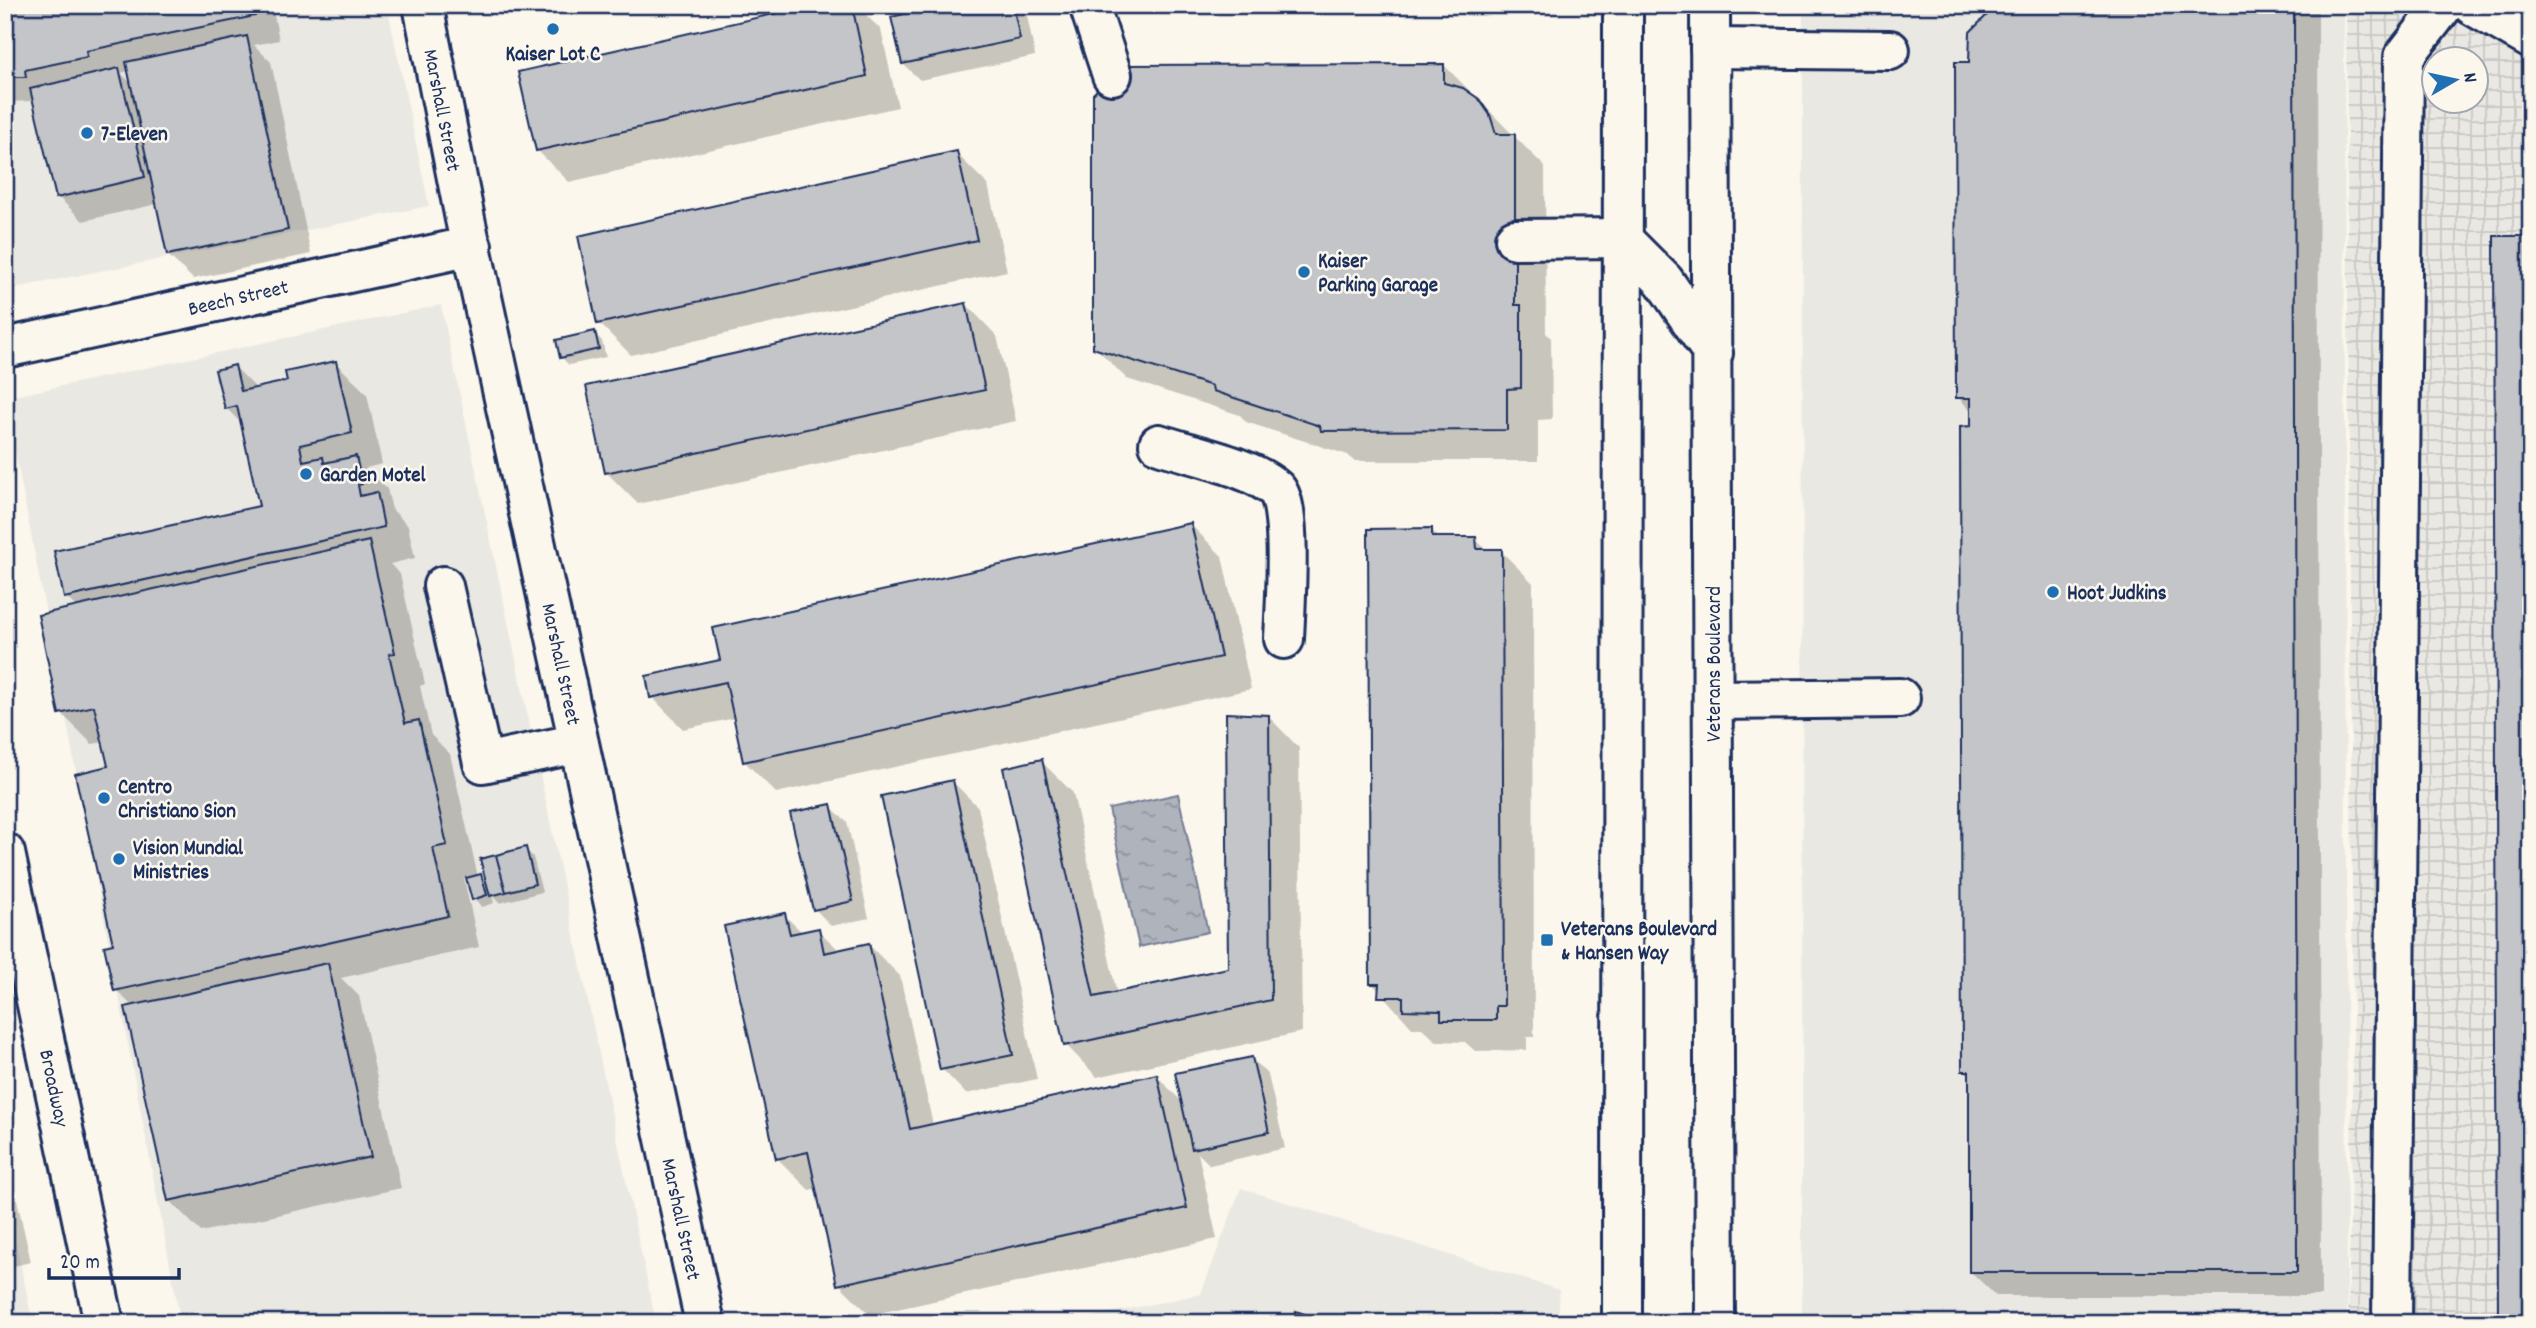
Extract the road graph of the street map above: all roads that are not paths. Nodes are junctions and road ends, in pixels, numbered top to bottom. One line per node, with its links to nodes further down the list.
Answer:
1 (424, 5): 13 (main road, Marshall Street)
2 (1089, 5): 10 (main road)
3 (1623, 5): 11 (main road)
4 (1710, 5): 8 (main road, Veterans Boulevard)
5 (2444, 5): 27 (main road)
6 (2472, 5): 7 (main road)
7 (2531, 39)
8 (1710, 48): 9 (main road); 15 (main road, Veterans Boulevard)
9 (1890, 50)
10 (1112, 75)
11 (1621, 238): 12 (main road); 15 (main road); 25 (main road)
12 (1515, 239)
13 (471, 246): 14 (main road, Beech Street); 21 (main road, Marshall Street)
14 (5, 348)
15 (1713, 353): 20 (main road, Veterans Boulevard)
16 (1159, 444): 18 (main road)
17 (443, 586): 21 (main road)
18 (1284, 639)
19 (1900, 698): 20 (main road)
20 (1713, 700): 26 (main road, Veterans Boulevard)
21 (579, 743): 24 (main road, Marshall Street)
22 (5, 853): 23 (main road, Broadway)
23 (104, 1323)
24 (705, 1323)
25 (1622, 1323)
26 (1715, 1323)
27 (2392, 1323)

